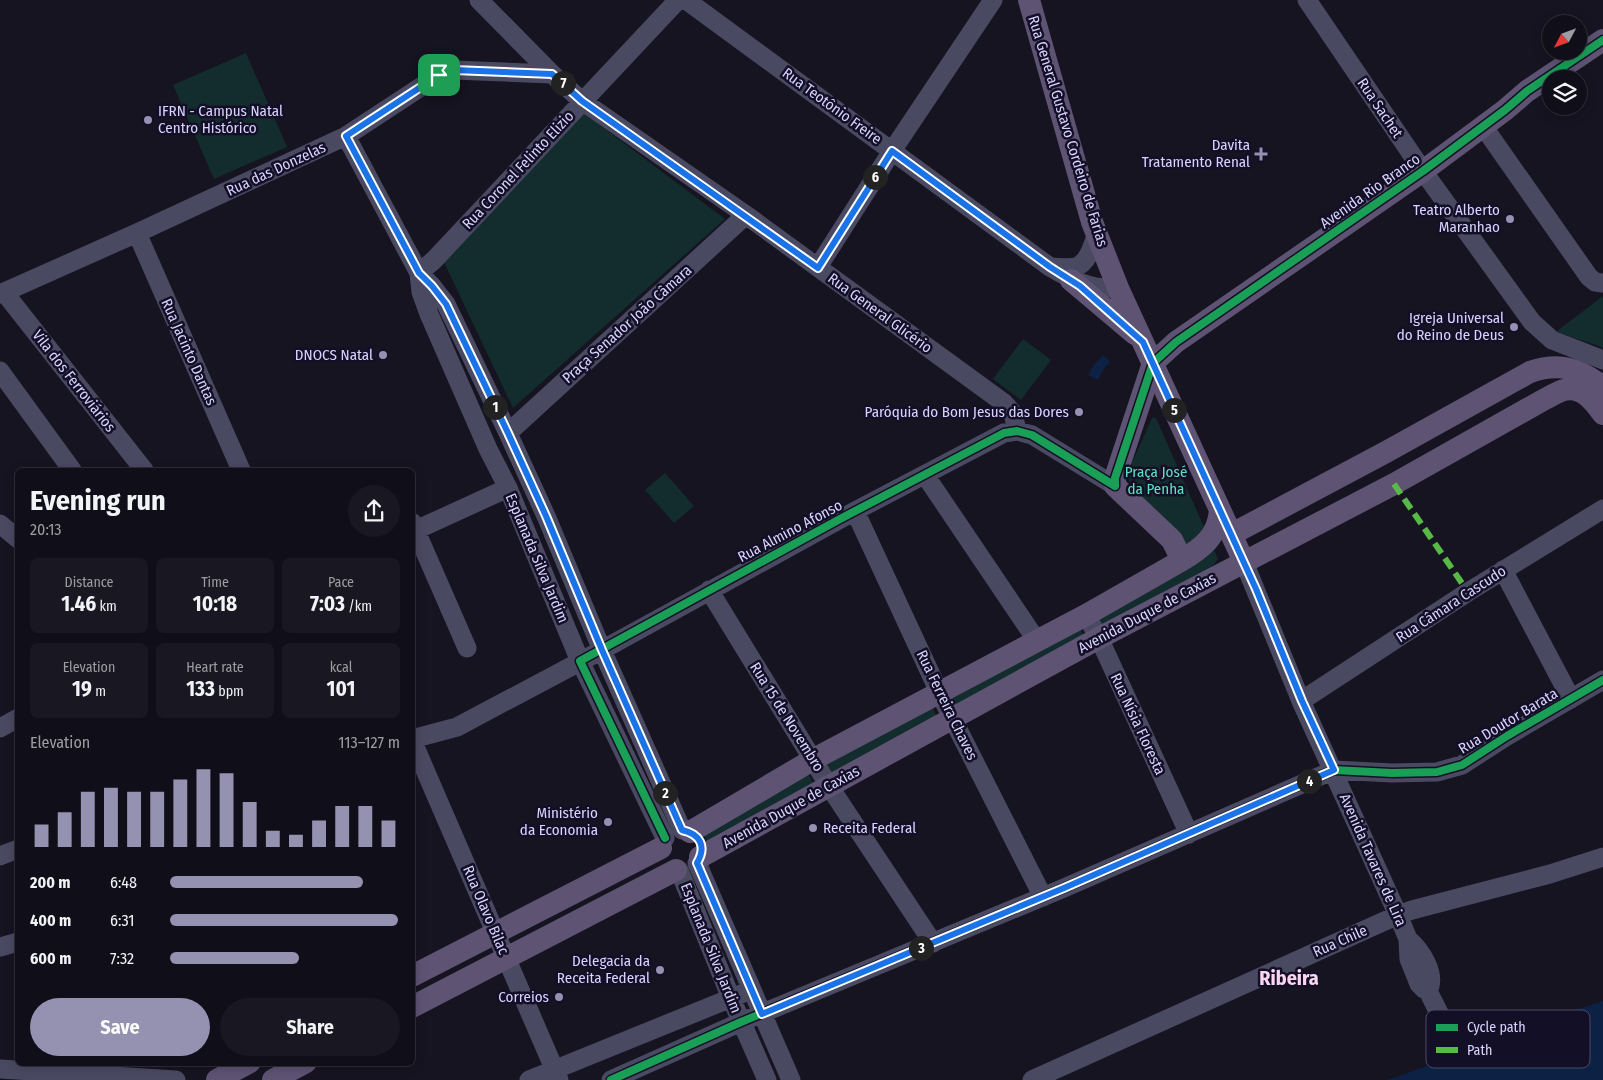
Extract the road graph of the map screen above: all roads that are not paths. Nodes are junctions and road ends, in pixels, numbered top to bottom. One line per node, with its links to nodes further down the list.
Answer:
1 (678, 0): 9 (street, Rua Coronel Felinto Elizio)
2 (686, 0): 12 (street, Rua Teotônio Freire)
3 (993, 0): 12 (street)
4 (1029, 0): 16 (main road, Rua General Gustavo Cordeiro de Farias)
5 (1307, 0): 13 (street, Rua Sachet)
6 (481, 1): 8 (street, Rua General Glicério)
7 (1603, 40): 10 (main road, Avenida Rio Branco)
8 (552, 74): 9 (street, Rua General Glicério); 11 (street, Rua das Donzelas)
9 (582, 101): 14 (street, Rua General Glicério); 19 (street, Rua Coronel Felinto Elizio)
10 (1483, 126): 13 (main road, Avenida Rio Branco); 21 (street)
11 (346, 136): 15 (street, Rua das Donzelas); 19 (street, Esplanada Silva Jardim)
12 (892, 151): 17 (street, Rua Teotônio Freire); 18 (street)
13 (1423, 171): 25 (main road, Avenida Rio Branco); 27 (street, Rua Sachet)
14 (746, 215): 18 (street, Rua General Glicério); 29 (street, Praça Senador João Câmara)
15 (137, 233): 23 (street, Rua das Donzelas); 32 (street, Rua Jacinto Dantas)
16 (1096, 233): 17 (street); 22 (main road, Rua General Gustavo Cordeiro de Farias)
17 (1050, 267): 20 (street, Rua Teotônio Freire)
18 (818, 268): 28 (street, Rua General Glicério)
19 (419, 273): 29 (street, Esplanada Silva Jardim); 35 (street, Esplanada Silva Jardim)
20 (1071, 280): 22 (street, Rua Teotônio Freire); 24 (main road)
21 (1603, 283)
22 (1118, 288): 24 (main road, Rua General Gustavo Cordeiro de Farias)
23 (2, 293): 31 (street, Vila dos Ferroviários)
24 (1143, 342): 25 (main road, Rua General Gustavo Cordeiro de Farias)
25 (1153, 363): 34 (main road); 37 (main road, Rua General Gustavo Cordeiro de Farias)
26 (0, 371): 30 (street)
27 (1599, 388): 44 (main road); 48 (main road, Avenida Duque de Caxias)
28 (1017, 431): 33 (street, Rua Almino Afonso); 34 (street)
29 (508, 433): 39 (street, Esplanada Silva Jardim)
30 (71, 468)
31 (142, 468)
32 (240, 468)
33 (925, 475): 38 (street, Rua Almino Afonso); 53 (street)
34 (1115, 486): 47 (main road)
35 (508, 488): 40 (street, Esplanada Silva Jardim); 42 (street)
36 (1603, 509): 49 (street, Rua Câmara Cascudo)
37 (1220, 510): 44 (main road, Rua General Gustavo Cordeiro de Farias); 46 (main road, Avenida Duque de Caxias)
38 (855, 511): 50 (street, Rua Almino Afonso); 58 (street, Rua Ferreira Chaves)
39 (546, 516): 40 (street); 55 (street, Esplanada Silva Jardim)
40 (522, 523): 56 (street, Esplanada Silva Jardim)
41 (0, 524): 45 (street)
42 (415, 526)
43 (415, 528): 54 (street)
44 (1232, 534): 48 (main road, Avenida Tavares de Lira)
45 (15, 536)
46 (1210, 538): 47 (main road, Avenida Duque de Caxias); 48 (main road)
47 (1178, 557): 51 (main road, Avenida Duque de Caxias)
48 (1235, 566): 52 (main road, Avenida Duque de Caxias); 60 (street, Avenida Tavares de Lira)
49 (1502, 570): 59 (street); 60 (street, Rua Câmara Cascudo)
50 (709, 590): 55 (street, Rua Almino Afonso); 66 (street, Rua 15 de Novembro)
51 (1086, 615): 52 (street, Rua Nísia Floresta); 53 (main road, Avenida Duque de Caxias)
52 (1099, 638): 61 (main road, Avenida Duque de Caxias); 69 (street, Rua Nísia Floresta)
53 (1037, 641): 58 (main road, Avenida Duque de Caxias)
54 (467, 648)
55 (602, 650): 56 (street, Rua Almino Afonso); 70 (street, Esplanada Silva Jardim)
56 (580, 661): 64 (street, Rua Almino Afonso); 70 (street, Esplanada Silva Jardim)
57 (1603, 680): 59 (street, Rua Doutor Barata)
58 (939, 692): 61 (street, Rua Ferreira Chaves); 66 (main road, Avenida Duque de Caxias)
59 (1571, 699): 67 (street, Rua Doutor Barata)
60 (1302, 701): 67 (street, Avenida Tavares de Lira)
61 (953, 719): 68 (main road, Avenida Duque de Caxias); 76 (street, Rua Ferreira Chaves)
62 (15, 720): 63 (street)
63 (0, 728)
64 (415, 739)
65 (415, 747): 79 (street, Rua Olavo Bilac)
66 (814, 759): 68 (street, Rua 15 de Novembro); 70 (main road, Avenida Duque de Caxias)
67 (1334, 770): 69 (street); 77 (street, Avenida Tavares de Lira)
68 (830, 786): 74 (main road, Avenida Duque de Caxias); 81 (street, Rua 15 de Novembro)
69 (1189, 834): 76 (street)
70 (674, 837): 74 (main road); 74 (main road); 75 (main road, Avenida Duque de Caxias)
71 (15, 850): 72 (street)
72 (0, 856)
73 (1603, 857): 77 (street, Rua Chile)
74 (688, 865): 78 (main road, Avenida Duque de Caxias); 85 (street, Esplanada Silva Jardim); 86 (street, Esplanada Silva Jardim)
75 (571, 894): 78 (main road); 79 (main road, Avenida Duque de Caxias)
76 (1043, 897): 81 (street)
77 (1398, 915): 88 (street, Avenida Tavares de Lira); 102 (street, Rua Chile)
78 (584, 918): 83 (main road, Avenida Duque de Caxias)
79 (495, 933): 83 (street, Rua Olavo Bilac); 84 (main road, Avenida Duque de Caxias)
80 (15, 943): 82 (street)
81 (933, 943): 89 (street)
82 (0, 947)
83 (506, 958): 87 (main road, Avenida Duque de Caxias); 94 (street, Rua Olavo Bilac)
84 (415, 974)
85 (751, 990): 86 (street); 89 (street, Esplanada Silva Jardim)
86 (731, 998): 90 (street, Esplanada Silva Jardim); 94 (street)
87 (415, 1005)
88 (1437, 1010)
89 (762, 1014): 90 (street); 101 (street, Esplanada Silva Jardim)
90 (741, 1022): 99 (street); 100 (street, Esplanada Silva Jardim)
91 (243, 1066): 97 (main road)
92 (299, 1066): 95 (main road)
93 (0, 1069): 96 (street)
94 (557, 1075): 98 (street)
95 (278, 1079)
96 (176, 1080)
97 (217, 1080)
98 (529, 1080)
99 (611, 1080)
100 (767, 1080)
101 (790, 1080)
102 (1032, 1080)

